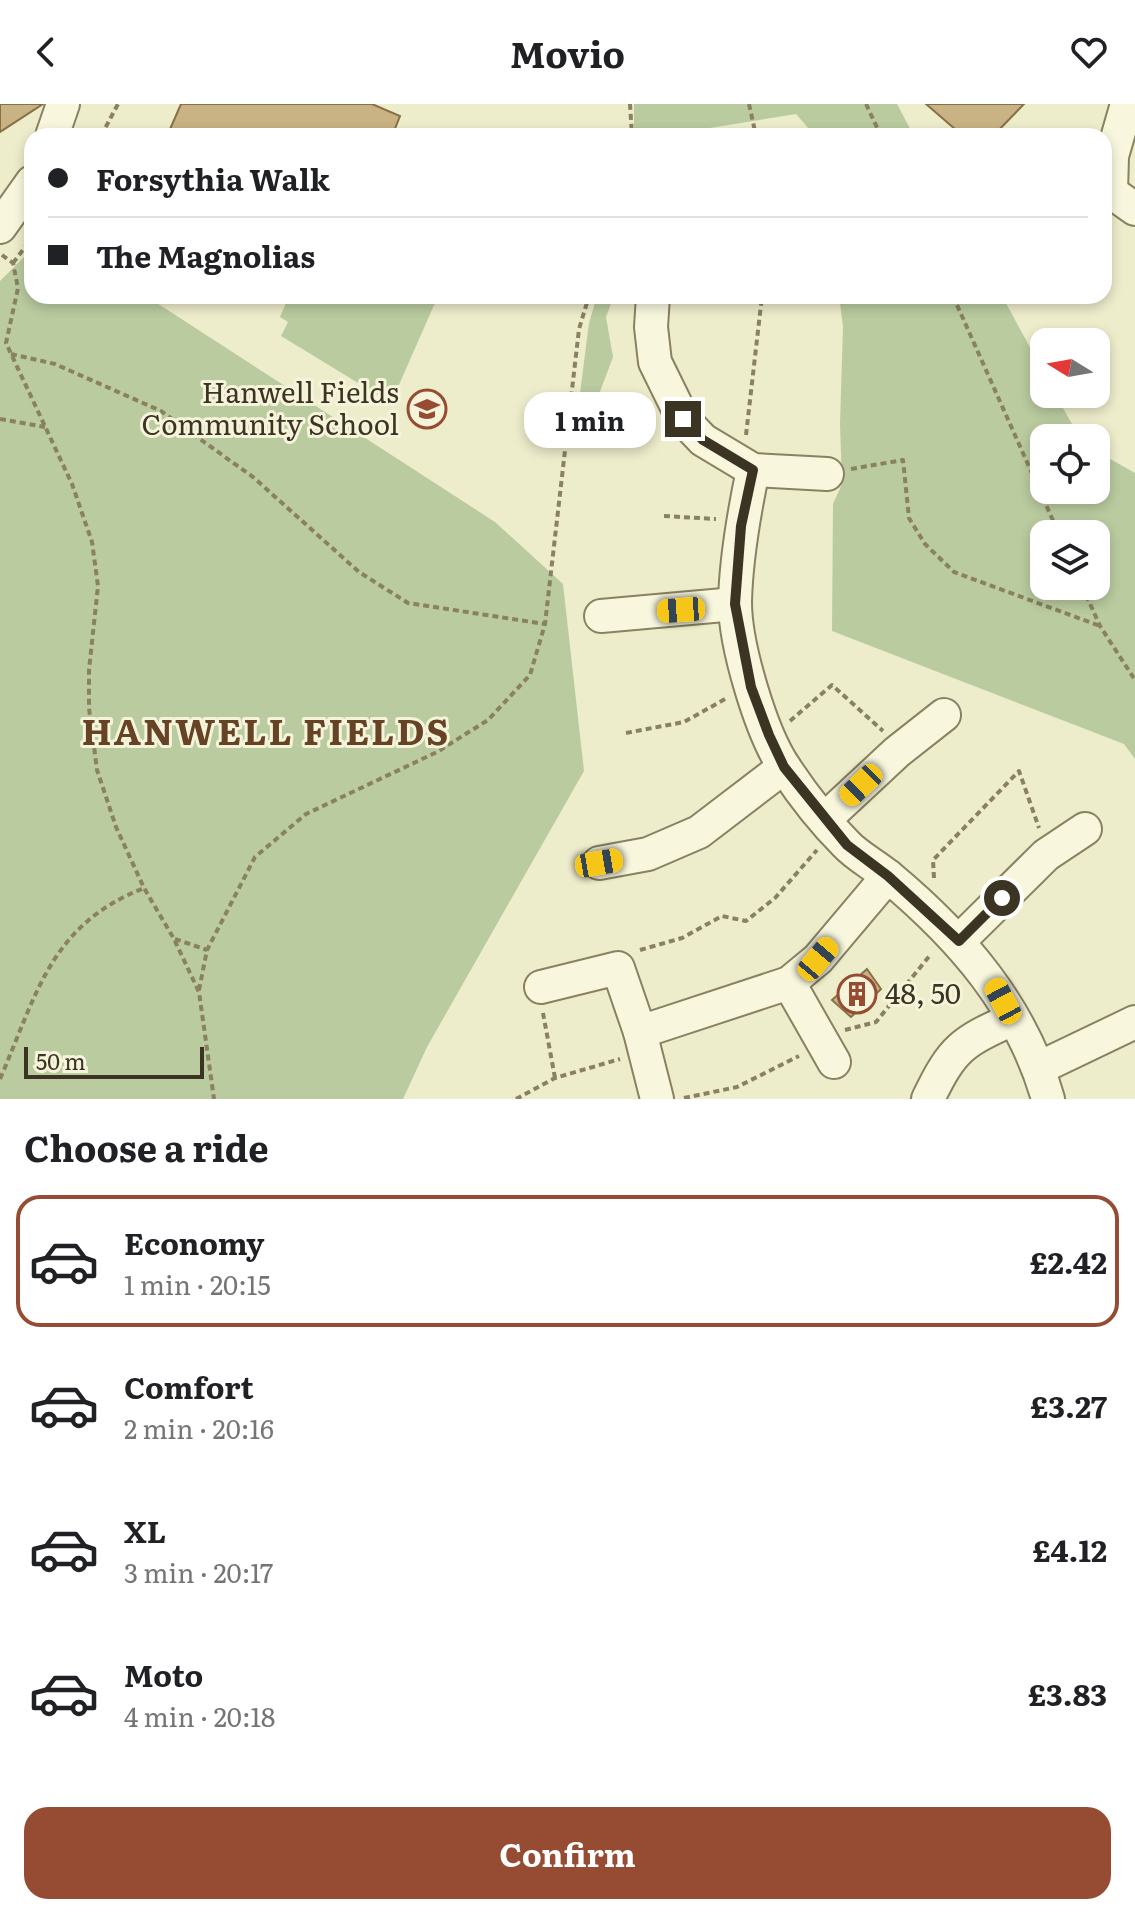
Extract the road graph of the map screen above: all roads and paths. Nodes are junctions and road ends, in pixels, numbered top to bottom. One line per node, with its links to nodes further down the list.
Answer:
1 (63, 104): 7 (street)
2 (118, 104): 8 (path)
3 (630, 104): 9 (path)
4 (749, 104): 10 (path)
5 (866, 104): 11 (path)
6 (1127, 104): 12 (street)
7 (55, 128)
8 (105, 128)
9 (632, 128)
10 (754, 128)
11 (877, 128)
12 (1112, 156)
13 (24, 193): 16 (street)
14 (1112, 193): 15 (street)
15 (1135, 209)
16 (0, 227)
17 (24, 249): 19 (path)
18 (0, 254): 19 (path)
19 (13, 263): 24 (path)
20 (587, 304): 35 (path)
21 (652, 304): 27 (street)
22 (761, 304): 27 (path)
23 (957, 304): 31 (path)
24 (11, 354): 26 (path); 35 (path)
25 (0, 419): 26 (path)
26 (45, 427): 48 (path)
27 (746, 465): 28 (street); 30 (street)
28 (827, 474): 36 (path)
29 (664, 516): 30 (path)
30 (742, 520): 33 (street)
31 (1053, 520)
32 (1088, 600): 36 (path)
33 (735, 604): 34 (street); 38 (street)
34 (601, 616)
35 (545, 624): 52 (path)
36 (1100, 626): 37 (path)
37 (1135, 680)
38 (751, 687): 40 (path); 42 (street)
39 (944, 715): 41 (street)
40 (626, 733)
41 (900, 750): 42 (path); 43 (street)
42 (777, 752): 43 (street); 46 (street)
43 (830, 825): 47 (street); 53 (path)
44 (1085, 829): 45 (street)
45 (1058, 847): 49 (path); 50 (street)
46 (599, 863)
47 (888, 876): 49 (street); 55 (street)
48 (144, 888): 51 (path); 63 (path)
49 (925, 910): 50 (street)
50 (954, 936): 57 (street); 60 (path)
51 (174, 939): 52 (path); 56 (path)
52 (207, 950): 56 (path)
53 (618, 968): 54 (street); 59 (street)
54 (552, 975): 62 (path)
55 (789, 983): 59 (street); 60 (street)
56 (199, 992): 64 (path)
57 (1013, 1019): 61 (street); 68 (street)
58 (1135, 1022): 61 (street)
59 (643, 1042): 62 (path); 66 (street)
60 (829, 1053): 67 (path)
61 (1039, 1068): 69 (street)
62 (555, 1078): 65 (path)
63 (0, 1079)
64 (214, 1099)
65 (516, 1099)
66 (657, 1099)
67 (682, 1099)
68 (928, 1099)
69 (1048, 1099)

